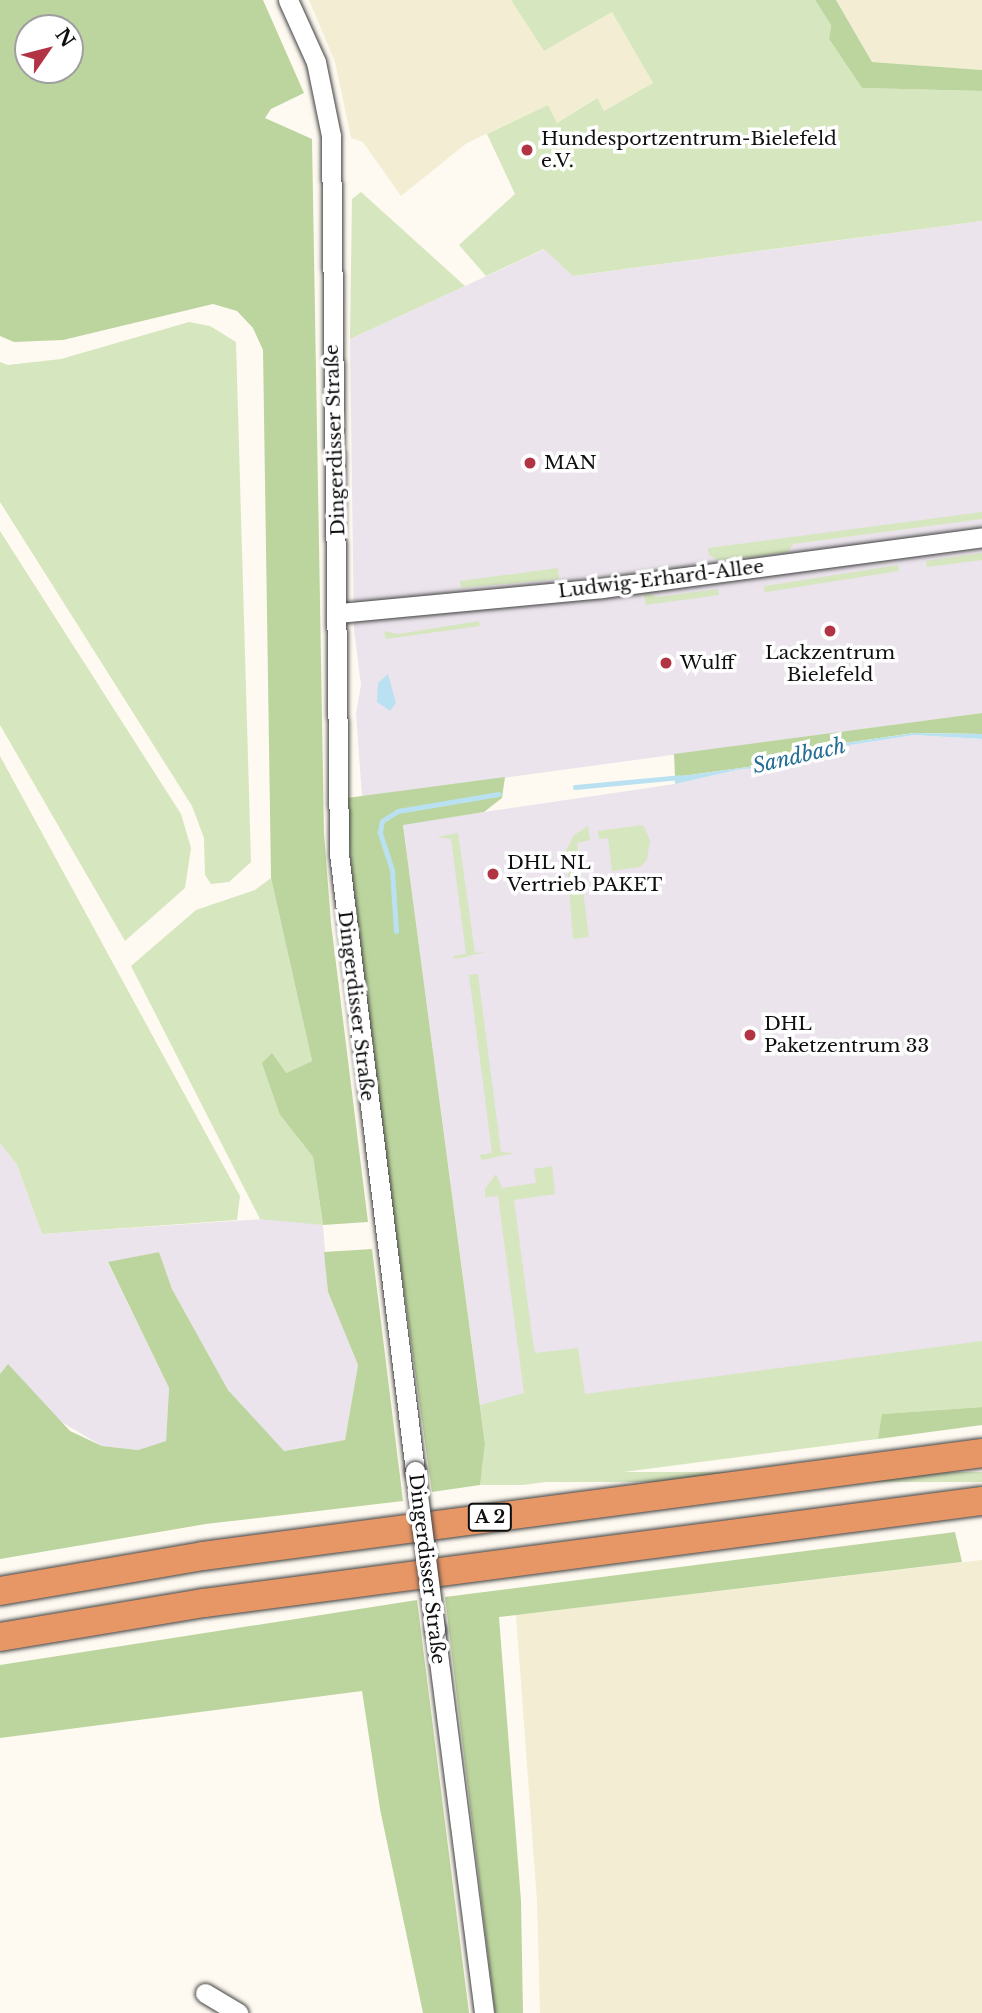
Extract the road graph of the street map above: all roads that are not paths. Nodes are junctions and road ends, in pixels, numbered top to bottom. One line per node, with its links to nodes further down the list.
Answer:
1 (288, 0): 3 (street, Dingerdisser Straße)
2 (982, 537): 3 (street, Ludwig-Erhard-Allee)
3 (339, 613): 10 (street, Dingerdisser Straße, bridge)
4 (982, 1453): 6 (highway, A 2)
5 (982, 1501): 7 (highway)
6 (0, 1591)
7 (0, 1637)
8 (205, 1993): 9 (street)
9 (238, 2013)
10 (484, 2013)

